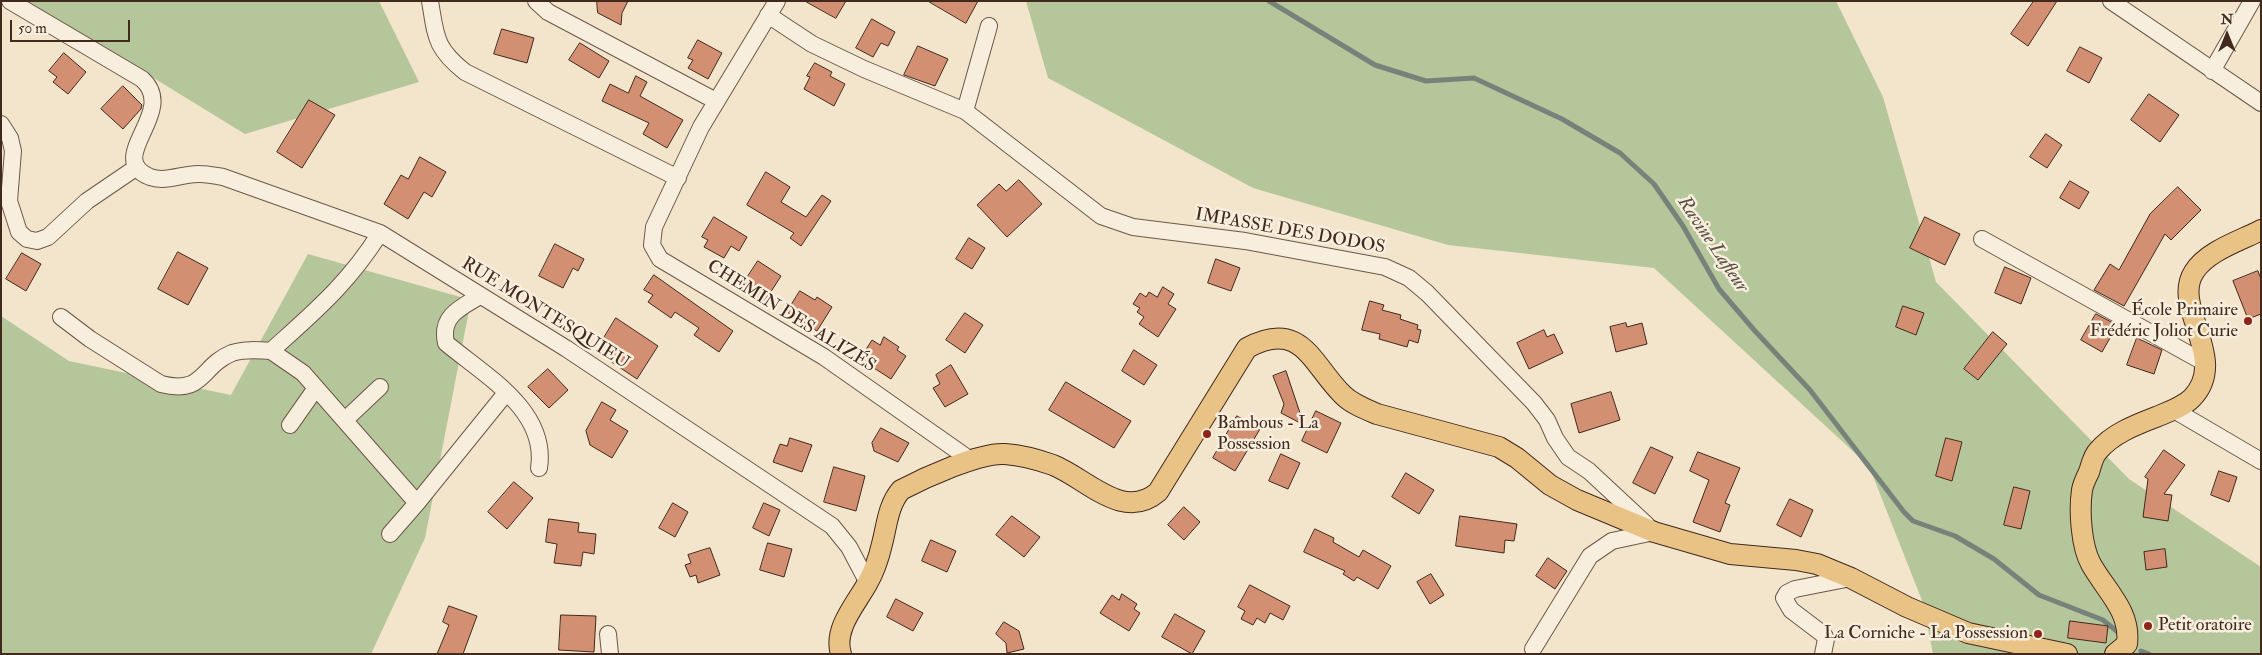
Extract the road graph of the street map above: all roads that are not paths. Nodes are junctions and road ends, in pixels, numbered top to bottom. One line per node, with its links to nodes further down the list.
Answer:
1 (10, 1): 14 (street)
2 (430, 1): 15 (street)
3 (536, 1): 10 (street)
4 (777, 1): 7 (street, CHEMIN DES ALIZÉS)
5 (2111, 1): 9 (street)
6 (2252, 1): 9 (street)
7 (768, 16): 10 (street, CHEMIN DES ALIZÉS); 12 (street, IMPASSE DES DODOS)
8 (990, 26): 12 (street)
9 (2212, 70): 11 (street)
10 (716, 101): 15 (street, CHEMIN DES ALIZÉS)
11 (2261, 103)
12 (965, 111): 33 (street, IMPASSE DES DODOS)
13 (1, 124): 14 (street)
14 (143, 172): 17 (street, RUE MONTESQUIEU)
15 (678, 178): 29 (street, CHEMIN DES ALIZÉS)
16 (2261, 230): 22 (main road)
17 (380, 233): 19 (street, RUE MONTESQUIEU); 21 (street)
18 (1982, 239): 22 (street)
19 (480, 296): 25 (street); 36 (street, RUE MONTESQUIEU)
20 (61, 318): 21 (street)
21 (270, 351): 24 (street)
22 (2205, 363): 26 (main road)
23 (380, 387): 27 (street)
24 (316, 388): 27 (street); 28 (street)
25 (506, 393): 31 (street); 32 (street)
26 (2174, 410): 30 (street); 39 (main road)
27 (345, 420): 32 (street)
28 (290, 425)
29 (972, 461): 33 (main road); 36 (main road)
30 (2261, 461)
31 (539, 468)
32 (417, 503): 34 (street)
33 (1654, 532): 35 (main road); 38 (street)
34 (390, 534)
35 (1851, 578): 42 (street); 43 (main road)
36 (868, 583): 41 (main road)
37 (608, 634): 40 (street)
38 (1533, 649)
39 (2120, 653)
40 (610, 654)
41 (842, 654)
42 (1823, 654)
43 (2068, 654)

